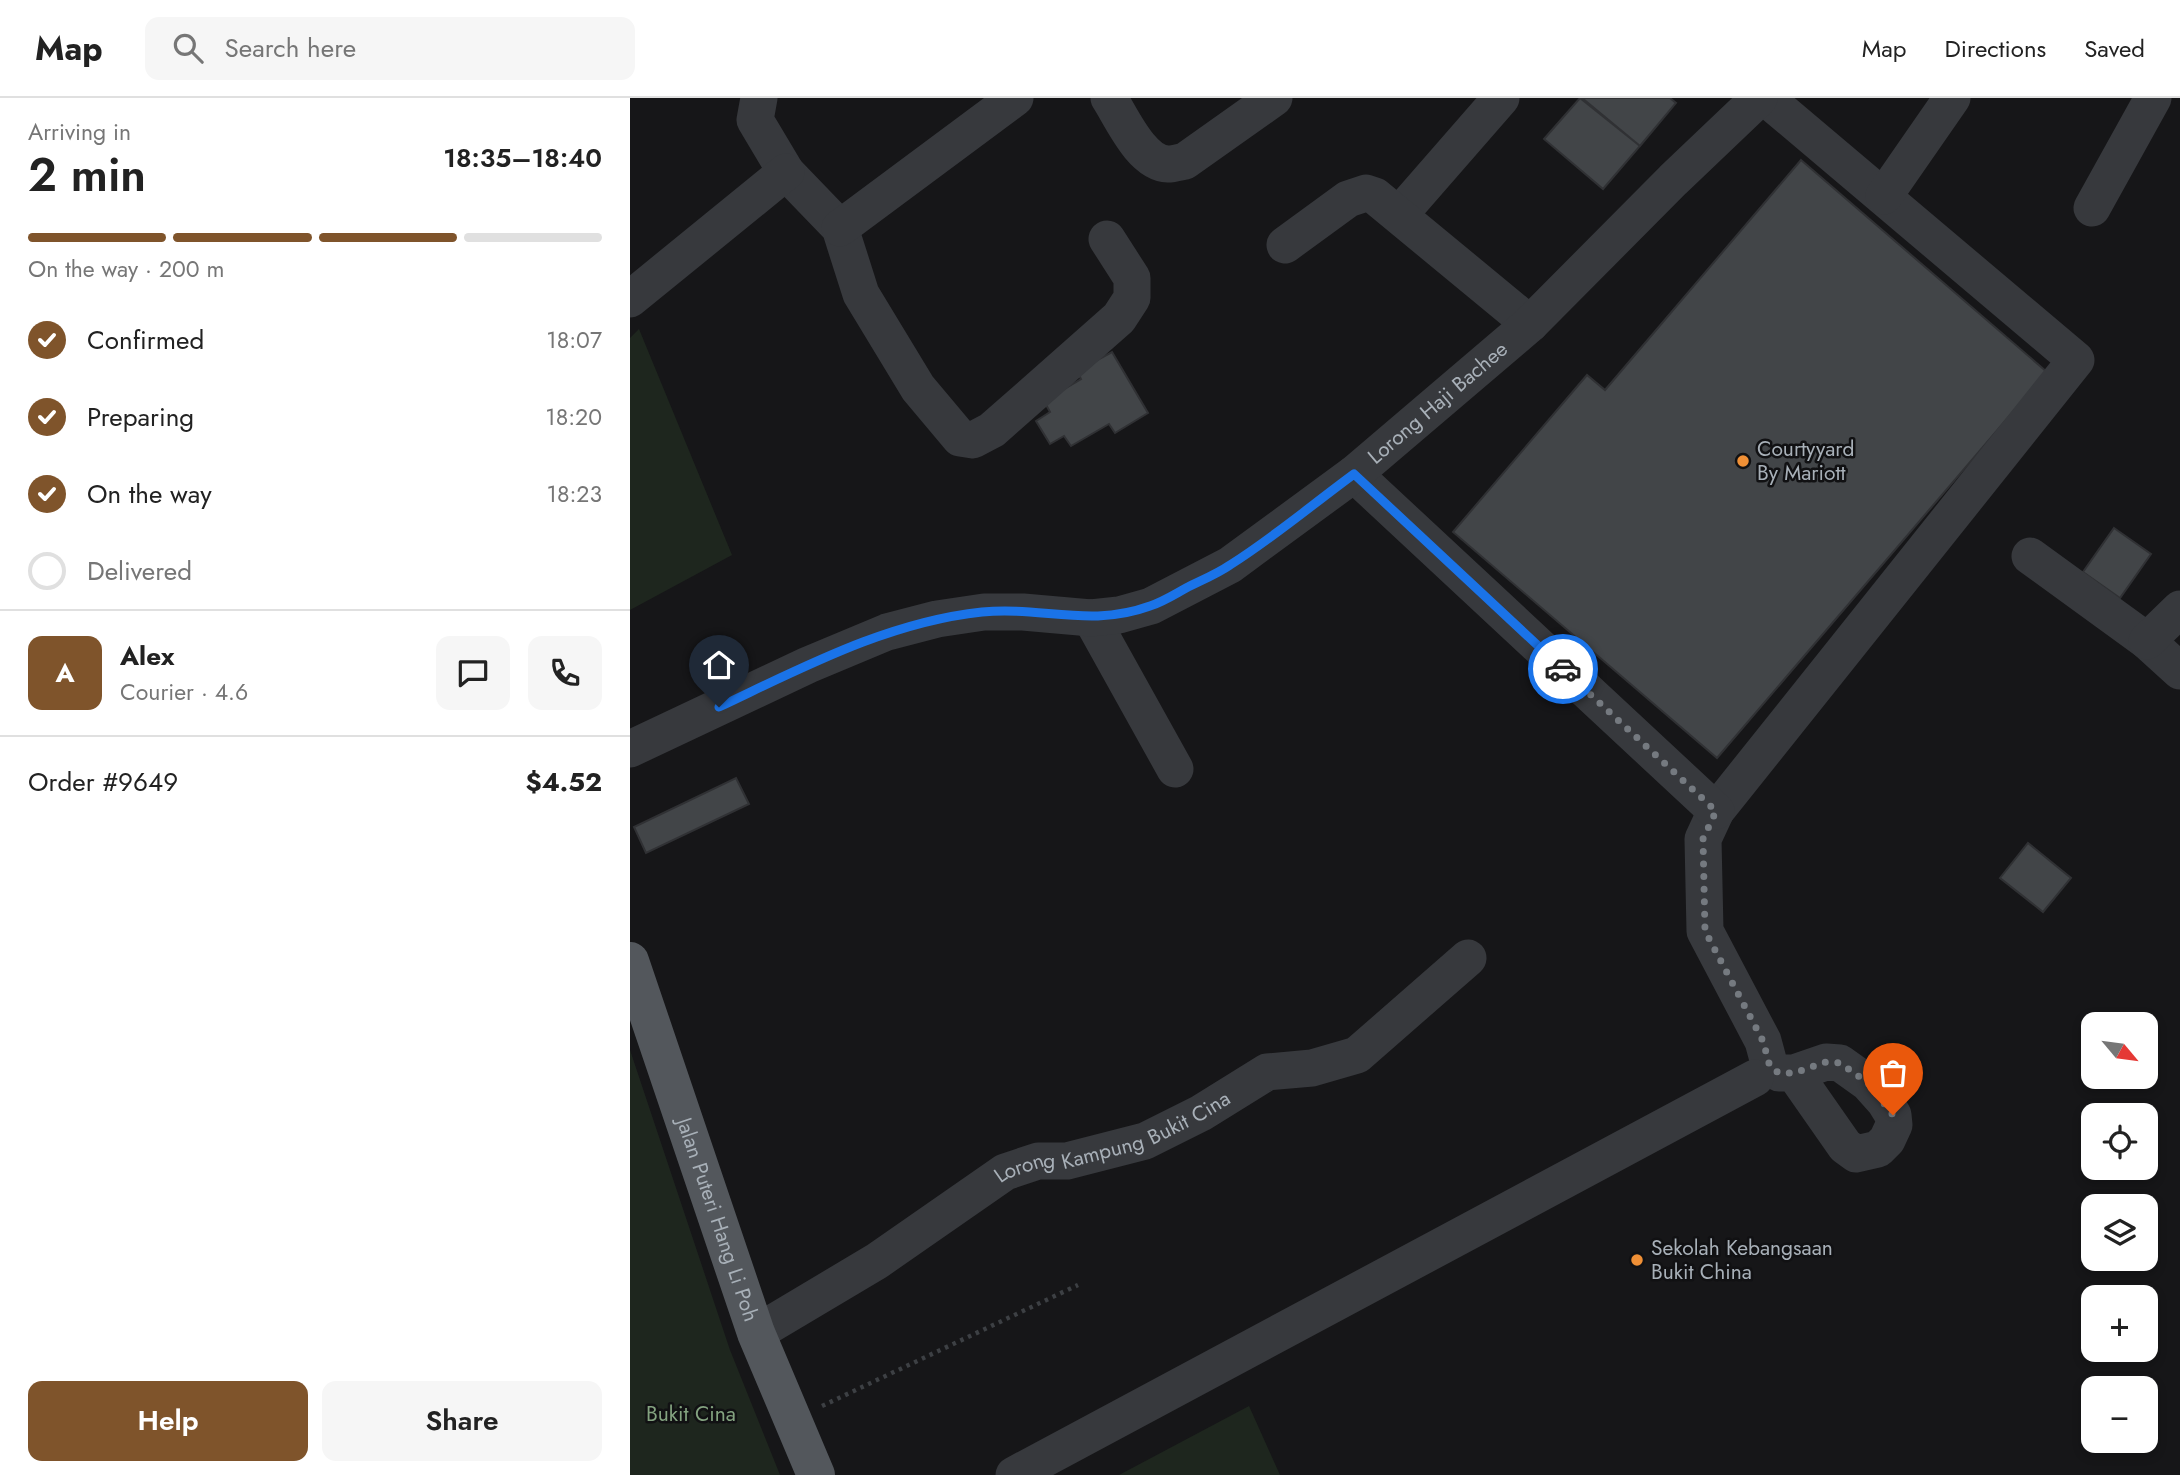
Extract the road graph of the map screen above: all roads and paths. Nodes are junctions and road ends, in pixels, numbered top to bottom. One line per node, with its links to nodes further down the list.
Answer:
1 (759, 98): 10 (street)
2 (1014, 98): 14 (street)
3 (1109, 98): 4 (street)
4 (1274, 98)
5 (1501, 98): 13 (street)
6 (1759, 98): 18 (street, Lorong Haji Bachee)
7 (1766, 98): 11 (street)
8 (1952, 98): 11 (street)
9 (2153, 98): 12 (street)
10 (786, 172): 14 (street); 17 (street)
11 (1884, 196): 27 (street)
12 (2092, 208)
13 (1399, 215): 16 (street); 18 (street)
14 (840, 228): 15 (street)
15 (1107, 239)
16 (1286, 245)
17 (630, 299)
18 (1530, 324): 19 (street, Lorong Haji Bachee)
19 (1354, 474): 22 (street, Lorong Haji Bachee); 27 (street)
20 (2030, 556): 23 (street)
21 (2180, 609): 23 (street)
22 (1091, 618): 25 (street, Lorong Haji Bachee); 26 (street)
23 (2147, 641): 24 (street)
24 (2180, 671)
25 (630, 749)
26 (1175, 769)
27 (1716, 811): 30 (street)
28 (1468, 958): 33 (street, Lorong Kampung Bukit Cina)
29 (630, 961): 33 (main road, Jalan Puteri Hang Li Poh)
30 (1794, 1073)
31 (1755, 1078): 36 (street)
32 (1078, 1285): 34 (path)
33 (756, 1333): 34 (main road, Jalan Puteri Hang Li Poh)
34 (793, 1420): 35 (main road, Jalan Puteri Hang Li Poh)
35 (816, 1475)
36 (1014, 1475)

